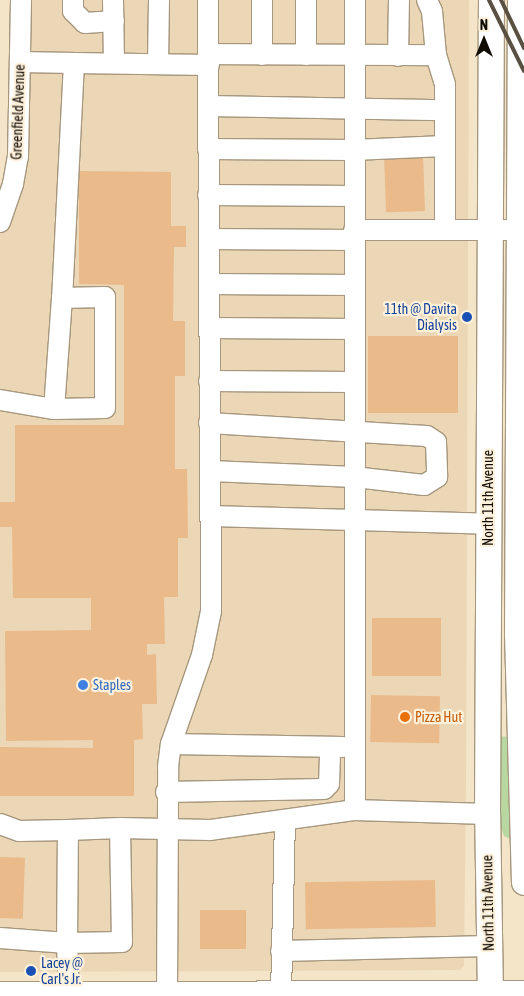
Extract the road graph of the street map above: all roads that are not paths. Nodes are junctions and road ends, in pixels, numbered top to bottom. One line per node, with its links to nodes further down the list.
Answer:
1 (21, 0): 20 (street, Greenfield Avenue)
2 (73, 0): 13 (street)
3 (113, 0): 13 (street)
4 (159, 0): 23 (street)
5 (208, 0): 19 (street)
6 (262, 0): 14 (street)
7 (306, 0): 15 (street)
8 (355, 0): 17 (street)
9 (399, 0): 18 (street)
10 (428, 0): 16 (street)
11 (491, 0): 34 (main road, North 11th Avenue)
12 (520, 0): 35 (main road)
13 (114, 21): 21 (street)
14 (262, 55): 15 (street); 19 (street)
15 (306, 55): 17 (street)
16 (436, 55): 18 (street); 26 (street)
17 (353, 56): 18 (street); 25 (street)
18 (398, 56)
19 (208, 59): 23 (street); 24 (street)
20 (20, 62): 22 (street); 32 (street, Greenfield Avenue)
21 (114, 62): 22 (street); 23 (street)
22 (74, 63): 40 (street)
23 (158, 64)
24 (208, 106): 25 (street); 28 (street)
25 (353, 109): 26 (street); 29 (street)
26 (445, 110): 27 (street)
27 (445, 146): 29 (street); 33 (street)
28 (208, 149): 29 (street); 30 (street)
29 (353, 150): 31 (street)
30 (208, 195): 31 (street); 37 (street)
31 (354, 196): 36 (street)
32 (0, 222)
33 (445, 229): 34 (street); 36 (street)
34 (488, 230): 35 (street); 53 (main road, North 11th Avenue)
35 (518, 230): 54 (main road)
36 (354, 235): 37 (street); 39 (street)
37 (209, 239): 38 (street)
38 (209, 284): 39 (street); 41 (street)
39 (354, 285): 42 (street)
40 (62, 298): 46 (street); 46 (street)
41 (209, 328): 42 (street); 43 (street)
42 (354, 329): 44 (street)
43 (209, 381): 44 (street); 47 (street)
44 (353, 382): 48 (street)
45 (0, 400): 46 (street)
46 (54, 409)
47 (209, 423): 48 (street); 49 (street)
48 (354, 432): 50 (street); 50 (street)
49 (210, 471): 50 (street); 51 (street)
50 (355, 477): 52 (street)
51 (210, 516): 52 (street); 57 (street)
52 (355, 519): 53 (street); 58 (street)
53 (488, 524): 54 (main road); 55 (main road, North 11th Avenue)
54 (520, 632): 56 (main road)
55 (488, 633): 56 (main road); 62 (main road, North 11th Avenue)
56 (521, 726): 68 (main road)
57 (171, 744): 59 (street); 60 (street)
58 (355, 746): 59 (street); 61 (street)
59 (330, 747): 60 (street)
60 (166, 792): 67 (street)
61 (355, 810): 62 (street); 63 (street)
62 (487, 814): 71 (main road, North 11th Avenue)
63 (285, 822): 67 (street); 72 (street)
64 (0, 824): 66 (street)
65 (120, 828): 66 (street); 67 (street); 70 (street)
66 (68, 830): 70 (street)
67 (166, 831): 77 (street)
68 (524, 882)
69 (0, 938): 70 (street)
70 (67, 943): 76 (street)
71 (489, 946): 72 (street); 75 (main road, North 11th Avenue)
72 (281, 951): 78 (street)
73 (524, 993): 75 (main road)
74 (0, 994): 76 (main road)
75 (490, 994): 79 (main road)
76 (69, 995): 77 (main road)
77 (167, 995): 78 (main road)
78 (281, 995): 79 (main road)
79 (339, 995)

